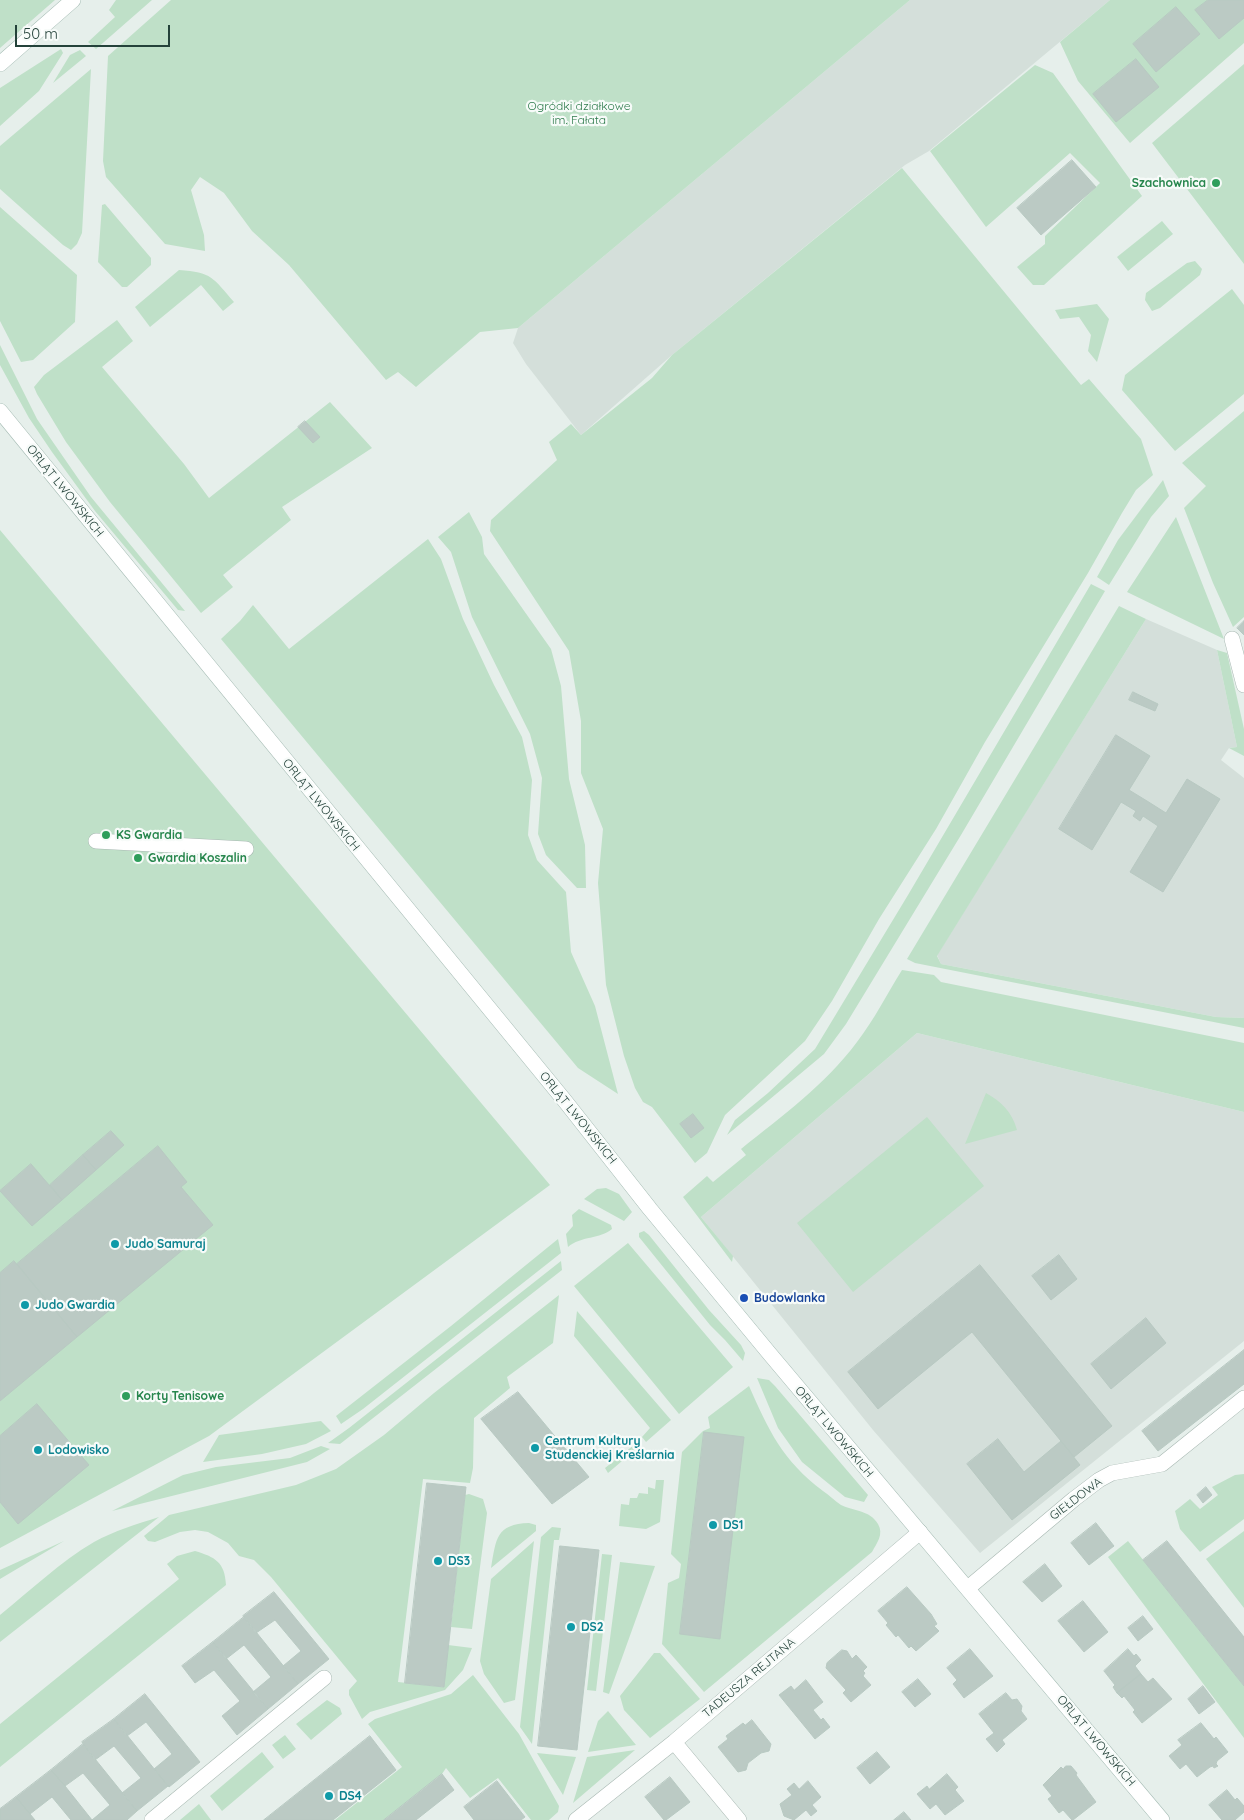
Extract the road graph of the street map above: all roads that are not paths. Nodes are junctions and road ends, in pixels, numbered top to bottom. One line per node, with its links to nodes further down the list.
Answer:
1 (73, 0): 2 (main road)
2 (0, 64)
3 (0, 411): 9 (main road, ORLĄT LWOWSKICH)
4 (1232, 639): 5 (main road)
5 (1244, 684)
6 (96, 841): 7 (main road)
7 (246, 849)
8 (1244, 1398): 10 (main road, GIEŁDOWA)
9 (920, 1532): 10 (main road, ORLĄT LWOWSKICH); 12 (main road, TADEUSZA REJTANA)
10 (968, 1588): 16 (main road, ORLĄT LWOWSKICH)
11 (324, 1678): 13 (main road)
12 (674, 1742): 14 (main road, TADEUSZA REJTANA); 15 (main road)
13 (152, 1820)
14 (576, 1820)
15 (739, 1820)
16 (1162, 1820)

